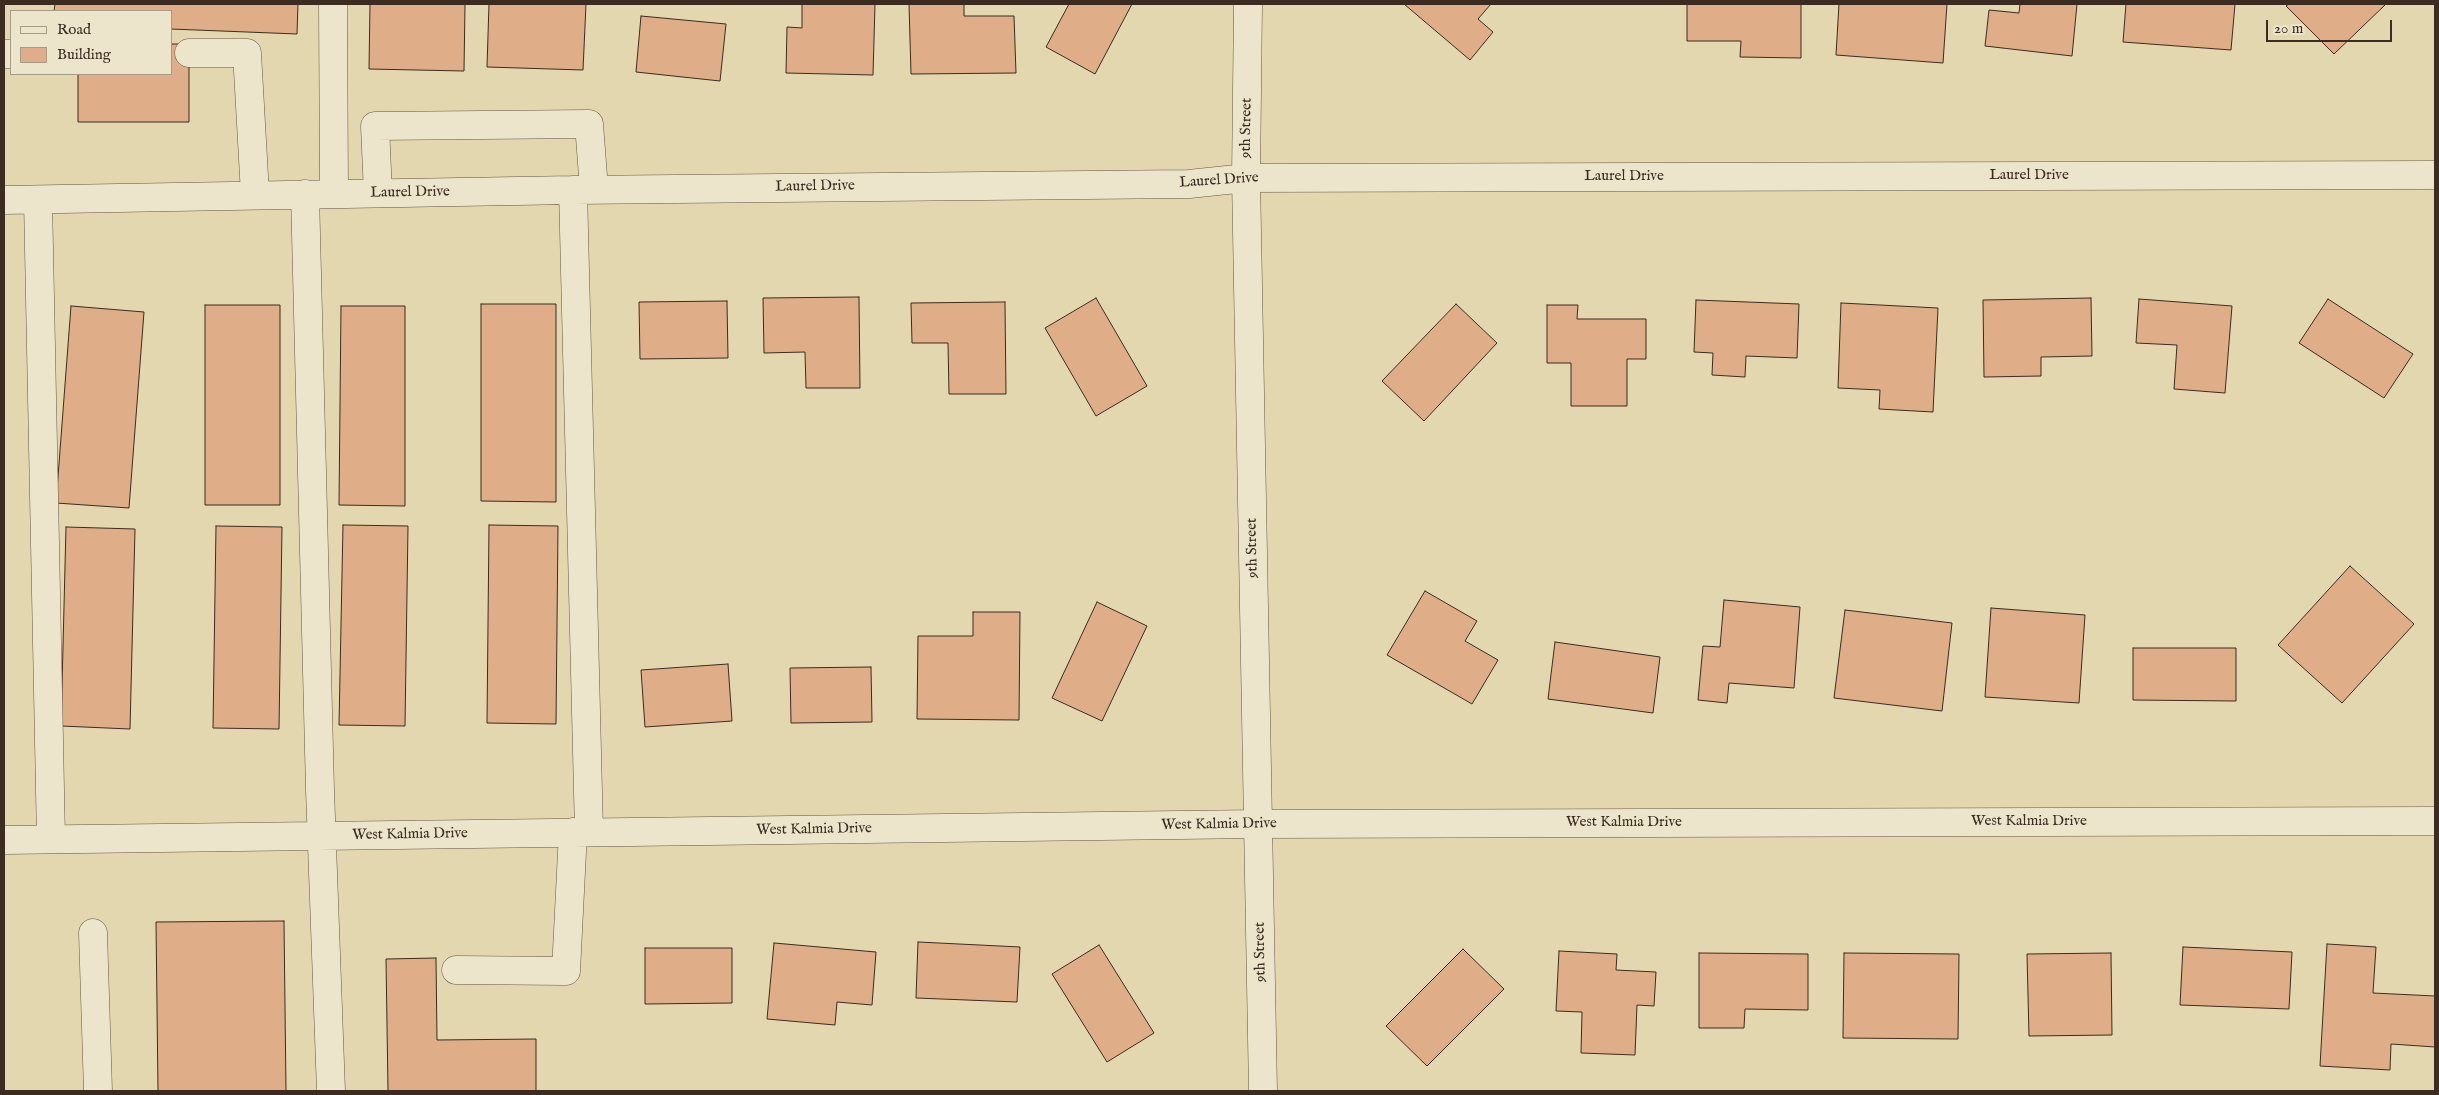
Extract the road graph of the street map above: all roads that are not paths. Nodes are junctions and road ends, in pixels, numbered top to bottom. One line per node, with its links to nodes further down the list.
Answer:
1 (333, 4): 10 (street)
2 (1248, 4): 5 (street, 9th Street)
3 (189, 53): 8 (street)
4 (2435, 175): 5 (street, Laurel Drive)
5 (1246, 178): 6 (street, Laurel Drive); 14 (street, 9th Street)
6 (584, 189): 7 (street, Laurel Drive); 7 (street); 15 (street)
7 (378, 193): 10 (street, Laurel Drive)
8 (254, 194): 9 (street, Laurel Drive); 12 (street, Laurel Drive)
9 (305, 194): 10 (street, Laurel Drive); 16 (street)
10 (334, 194)
11 (4, 200): 12 (street, Laurel Drive)
12 (38, 200): 17 (street)
13 (2435, 821): 14 (street, West Kalmia Drive)
14 (1258, 824): 15 (street, West Kalmia Drive); 23 (street, 9th Street)
15 (581, 832): 16 (street, West Kalmia Drive); 20 (street)
16 (321, 836): 17 (street, West Kalmia Drive); 22 (street)
17 (51, 839): 18 (street, West Kalmia Drive)
18 (4, 840)
19 (93, 933): 21 (street)
20 (456, 970)
21 (98, 1091)
22 (331, 1091)
23 (1263, 1091)

